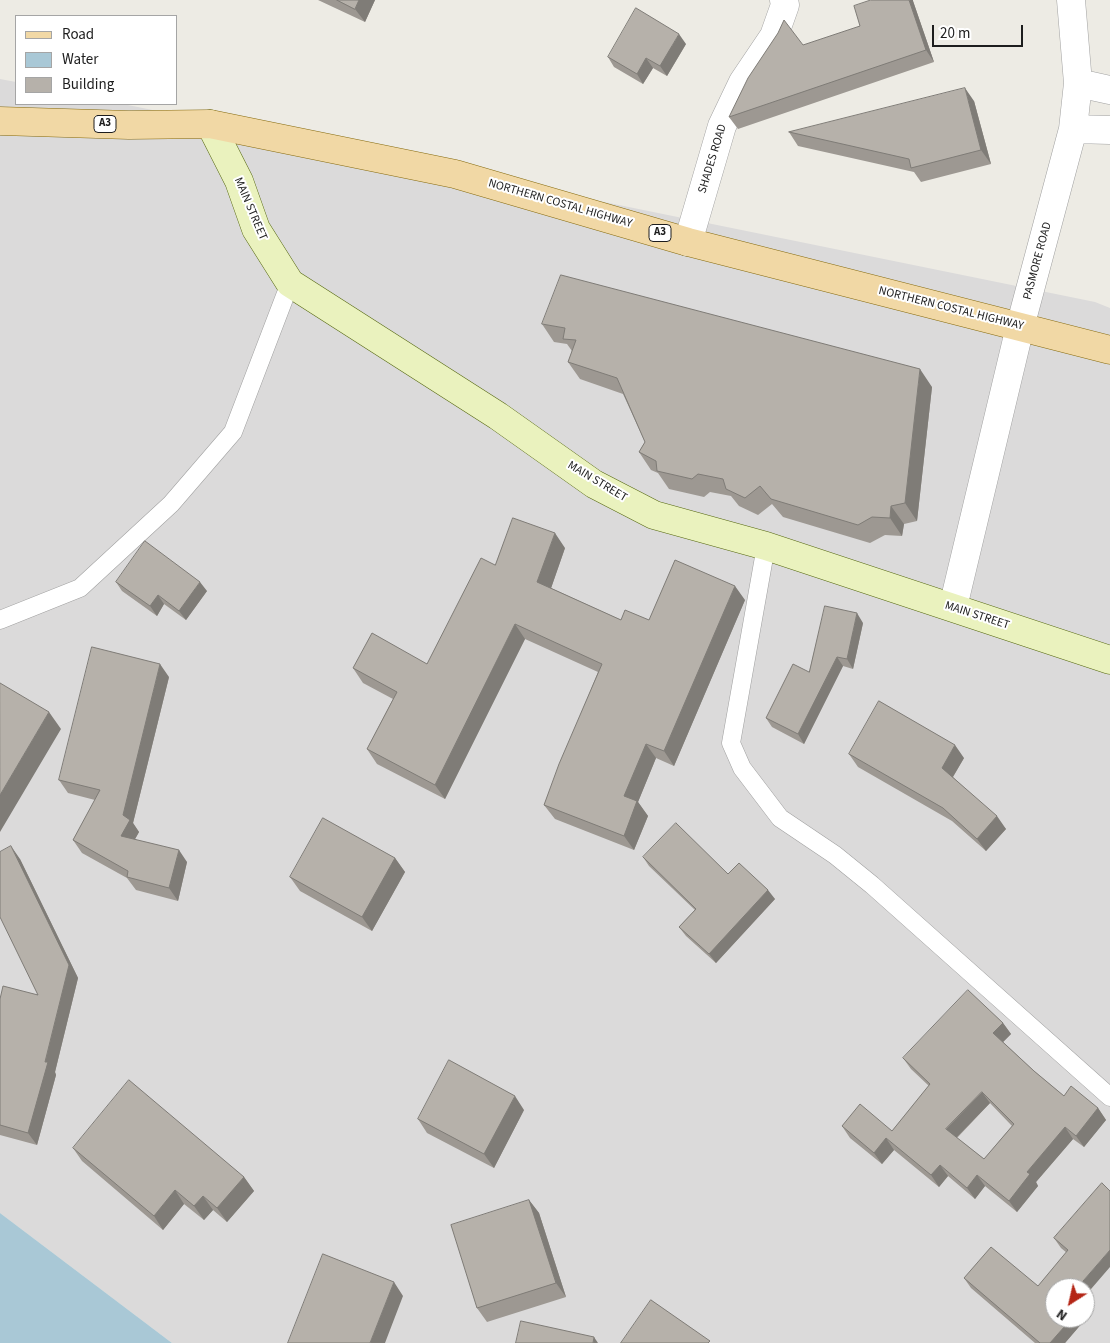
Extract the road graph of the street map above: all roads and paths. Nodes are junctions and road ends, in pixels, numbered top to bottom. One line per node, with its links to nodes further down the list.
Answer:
1 (784, 0): 9 (street, SHADES ROAD)
2 (1071, 0): 3 (street, PASMORE ROAD)
3 (1078, 83): 4 (street); 7 (street, PASMORE ROAD)
4 (1110, 90)
5 (0, 121): 6 (main road, A3)
6 (210, 124): 9 (main road, NORTHERN COSTAL HIGHWAY / A3); 10 (street, MAIN STREET)
7 (1073, 129): 8 (street); 11 (street, PASMORE ROAD)
8 (1110, 130)
9 (688, 242): 11 (main road, NORTHERN COSTAL HIGHWAY / A3)
10 (290, 283): 13 (street, MAIN STREET); 15 (lane)
11 (1020, 327): 12 (main road, NORTHERN COSTAL HIGHWAY / A3); 14 (street, PASMORE ROAD)
12 (1110, 350)
13 (766, 546): 14 (street, MAIN STREET); 17 (lane)
14 (953, 607): 16 (street, MAIN STREET)
15 (0, 620)
16 (1110, 660)
17 (1110, 1097)

